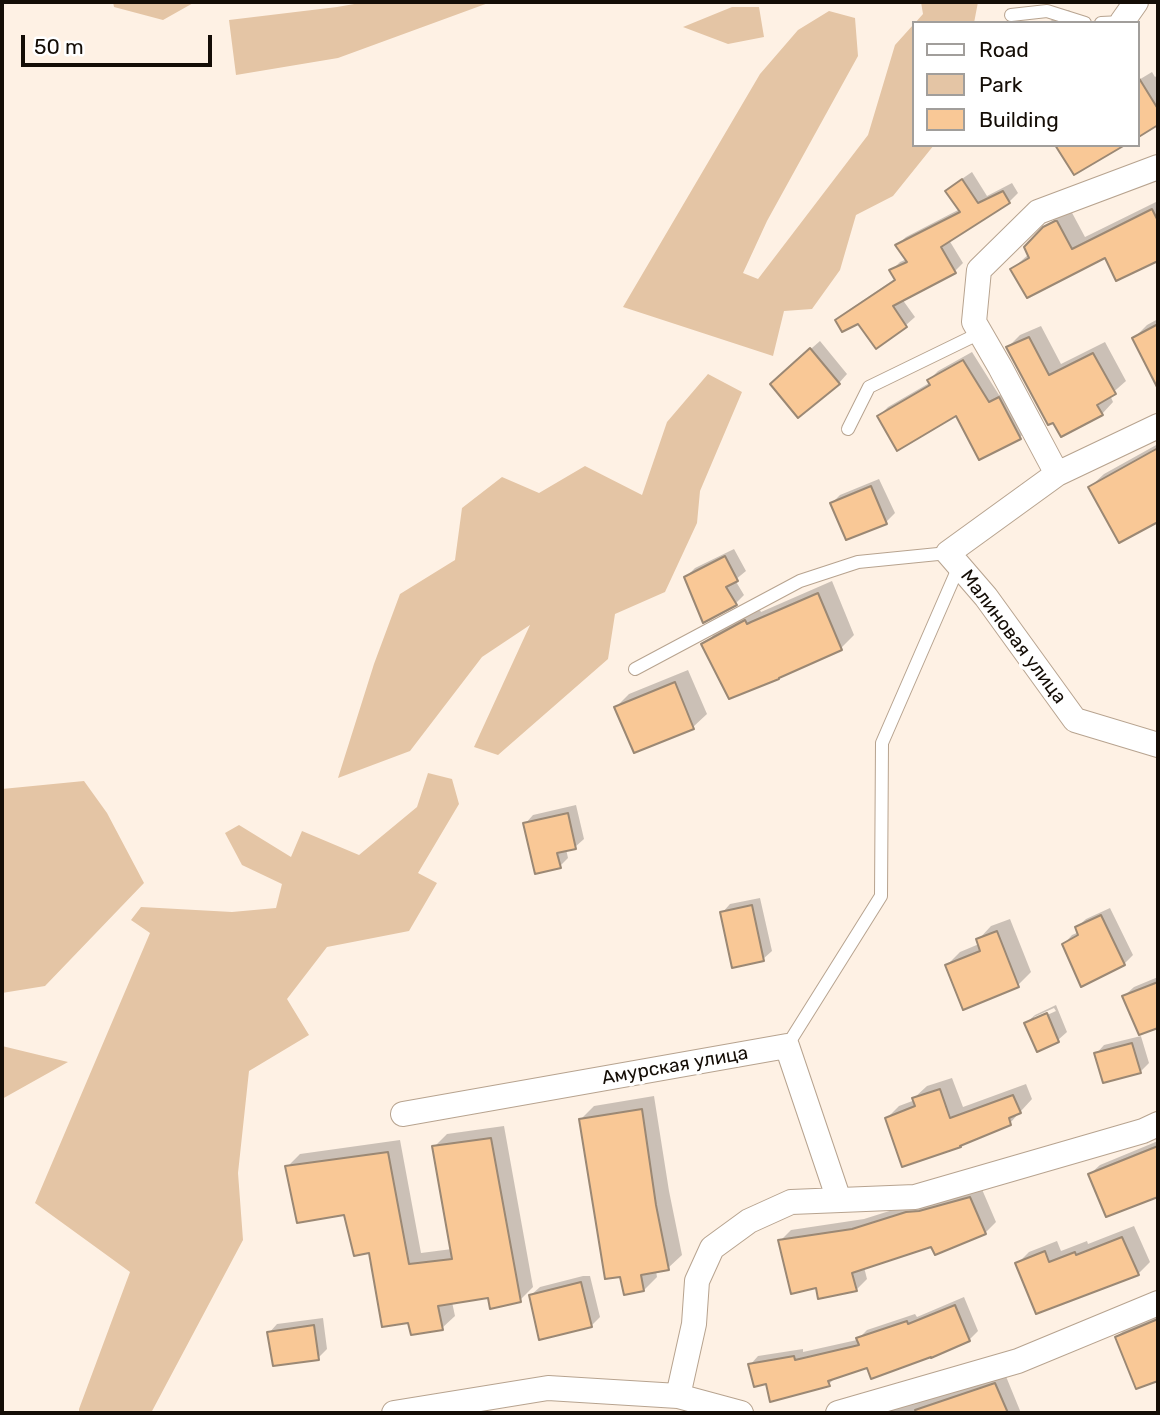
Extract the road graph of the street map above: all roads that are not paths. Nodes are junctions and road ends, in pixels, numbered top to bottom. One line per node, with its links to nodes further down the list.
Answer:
1 (1011, 15): 2 (lane)
2 (1079, 21)
3 (1158, 167): 4 (street)
4 (980, 333): 6 (lane); 7 (street)
5 (1158, 426): 7 (street)
6 (848, 429)
7 (1057, 474): 8 (street)
8 (953, 559): 9 (lane); 10 (street, Малиновая улица); 11 (lane)
9 (635, 668)
10 (1158, 745)
11 (787, 1046): 12 (street, Амурская улица); 14 (street)
12 (404, 1114)
13 (1158, 1124): 14 (street)
14 (839, 1200): 16 (street)
15 (1158, 1303): 19 (street)
16 (678, 1396): 17 (street); 18 (street)
17 (394, 1413)
18 (741, 1413)
19 (838, 1413)

